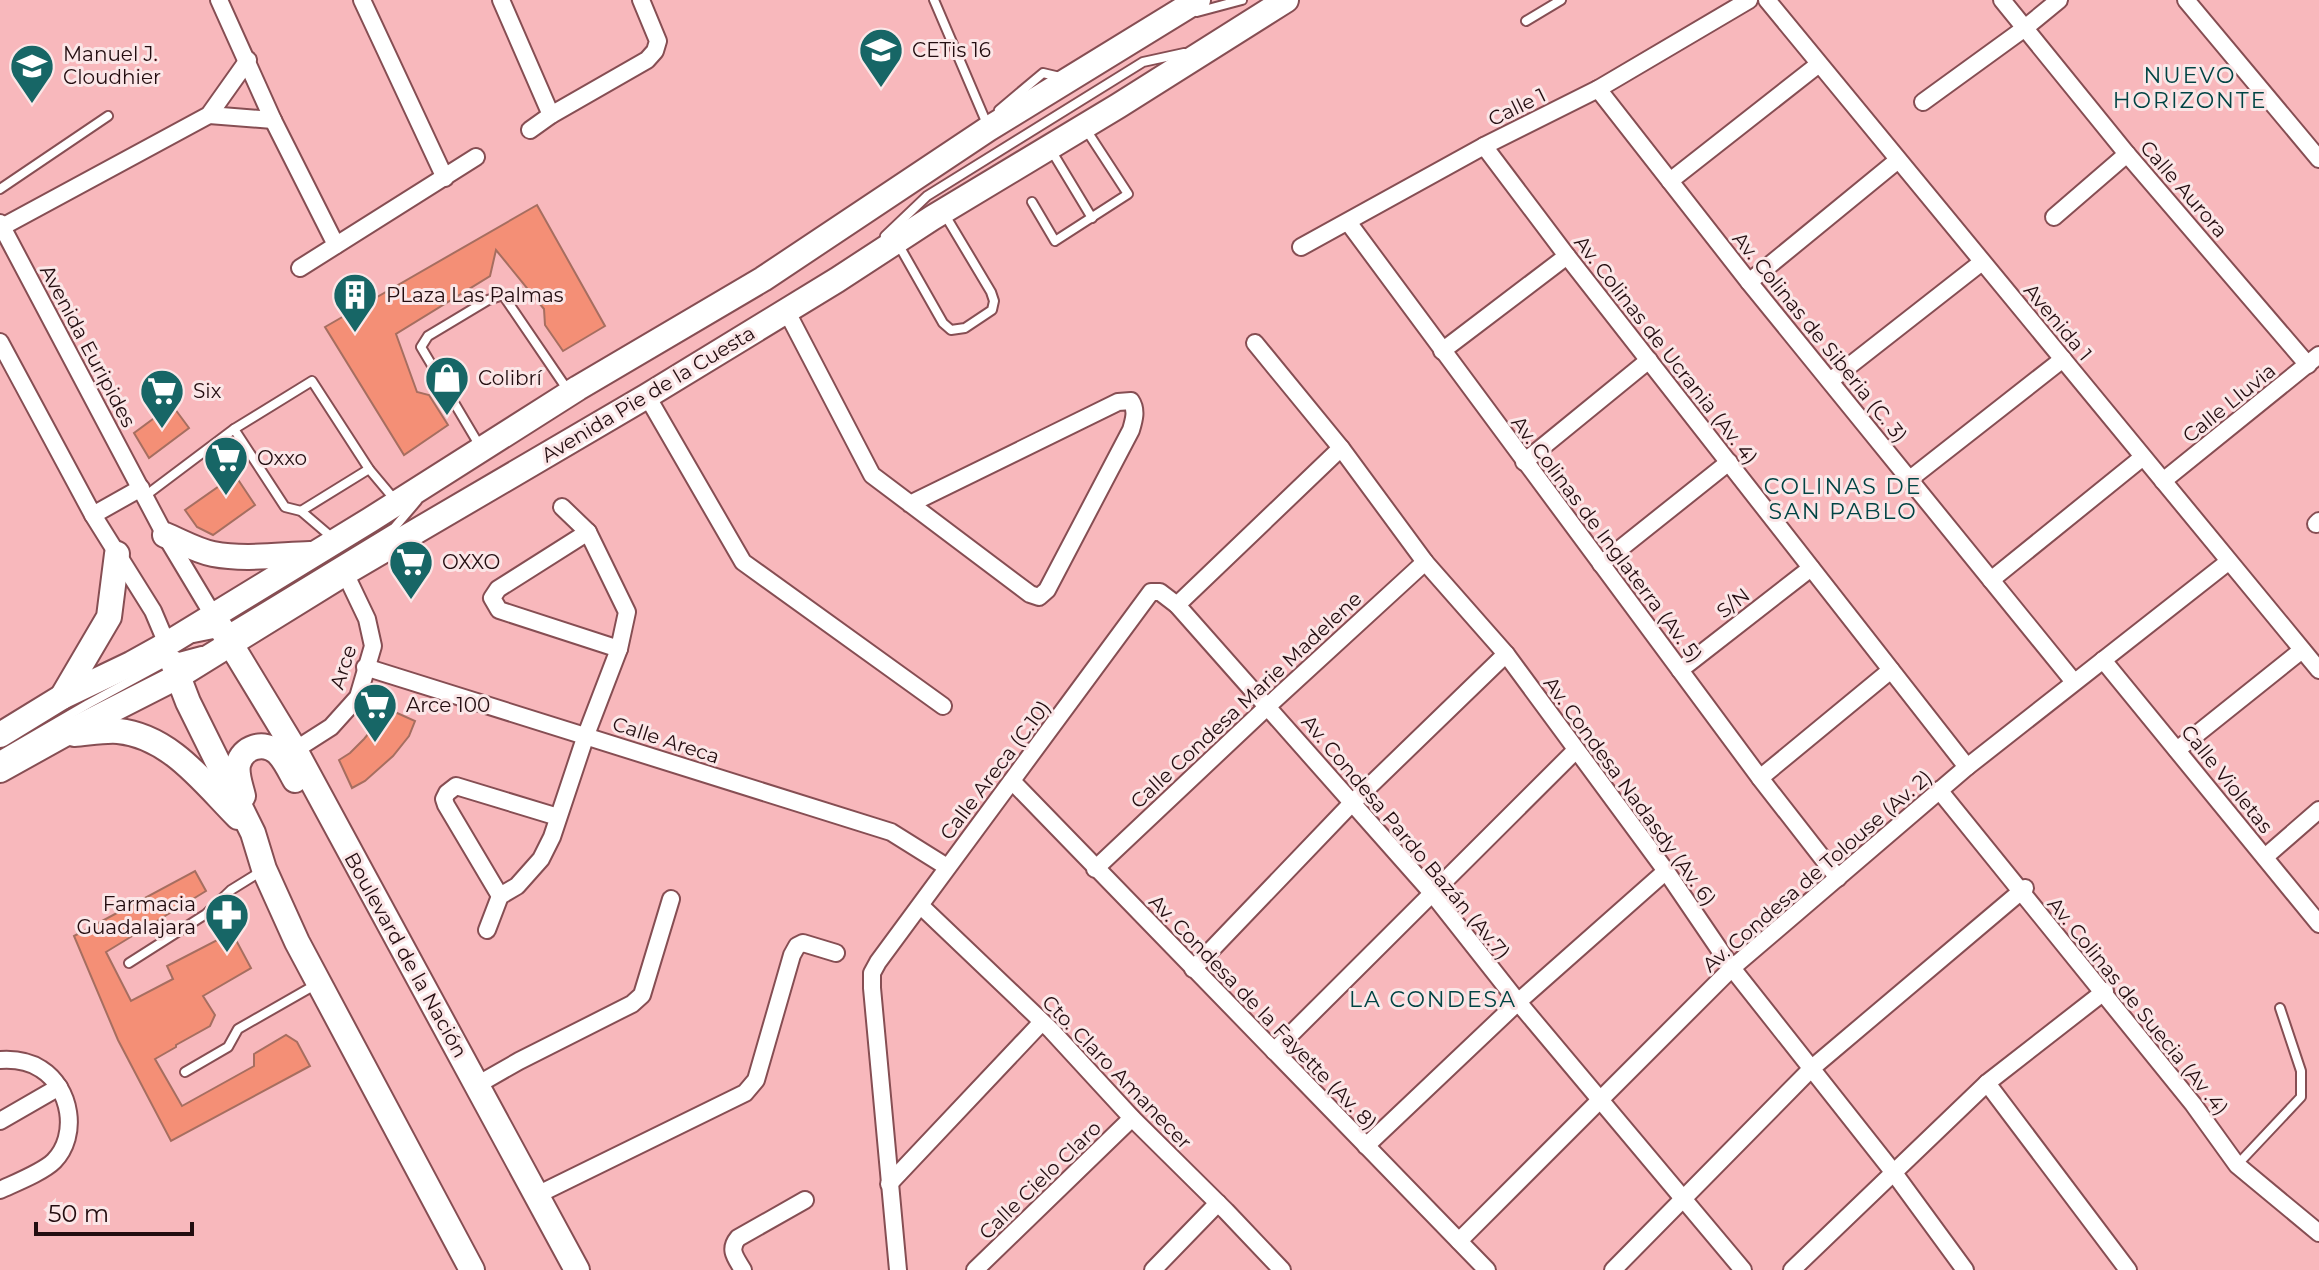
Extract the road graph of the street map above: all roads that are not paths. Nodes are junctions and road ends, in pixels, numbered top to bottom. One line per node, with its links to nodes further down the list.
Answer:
1 (219, 0): 19 (street)
2 (362, 0): 36 (street)
3 (501, 0): 24 (street)
4 (641, 0): 24 (street)
5 (934, 0): 27 (lane)
6 (1198, 0): 15 (main road, Avenida Pie de la Cuesta)
7 (1242, 0): 15 (lane)
8 (1286, 0): 18 (main road, Avenida Pie de la Cuesta)
9 (1561, 0): 16 (lane)
10 (1749, 0): 21 (street, Calle 1)
11 (1767, 0): 20 (street, Avenida 1)
12 (2002, 0): 17 (street, Calle Aurora)
13 (2059, 0): 17 (street)
14 (2186, 0): 34 (street)
15 (1163, 21): 27 (main road, Avenida Pie de la Cuesta)
16 (1526, 21)
17 (2025, 28): 22 (street); 32 (street, Calle Aurora)
18 (1210, 48): 28 (main road, Avenida Pie de la Cuesta); 51 (lane)
19 (248, 60): 23 (street); 26 (street)
20 (1819, 64): 35 (street, Avenida 1); 37 (street)
21 (1598, 89): 30 (street, Calle 1); 37 (street, Av. Colinas de Siberia (C. 3))
22 (1923, 102)
23 (209, 115): 26 (street); 44 (street)
24 (551, 115): 29 (street)
25 (108, 116): 38 (lane)
26 (273, 120): 46 (street)
27 (992, 126): 61 (main road, Avenida Pie de la Cuesta)
28 (1084, 127): 31 (main road, Avenida Pie de la Cuesta); 42 (lane)
29 (530, 130)
30 (1484, 146): 43 (street, Calle 1); 48 (street, Av. Colinas de Ucrania (Av. 4))
31 (1050, 147): 40 (main road, Avenida Pie de la Cuesta); 42 (lane)
32 (2127, 154): 41 (street); 59 (street, Calle Aurora)
33 (476, 157): 36 (street)
34 (2319, 159)
35 (1898, 160): 49 (street, Avenida 1); 52 (street)
36 (445, 178): 46 (street)
37 (1670, 181): 52 (street, Av. Colinas de Siberia (C. 3))
38 (0, 189)
39 (1032, 202): 42 (lane)
40 (943, 211): 45 (main road, Avenida Pie de la Cuesta); 45 (lane)
41 (2054, 217)
42 (1092, 218)
43 (1348, 222): 47 (street, Calle 1); 56 (street, Av. Colinas de Inglaterra (Av. 5))
44 (1, 225): 73 (street, Avenida Euripides)
45 (897, 241): 51 (main road, Avenida Pie de la Cuesta)
46 (336, 245): 50 (street)
47 (1301, 247)
48 (1567, 256): 56 (street); 58 (street, Av. Colinas de Ucrania (Av. 4))
49 (1982, 262): 57 (street, Avenida 1); 60 (street)
50 (300, 268)
51 (837, 280): 53 (main road, Avenida Pie de la Cuesta)
52 (1749, 282): 60 (street, Av. Colinas de Siberia (C. 3))
53 (787, 312): 62 (main road, Avenida Pie de la Cuesta); 75 (street)
54 (0, 342): 78 (street)
55 (1255, 343): 64 (street, Av. Condesa Nadasdy (Av. 6))
56 (1442, 351): 67 (street, Av. Colinas de Inglaterra (Av. 5))
57 (2063, 359): 66 (street, Avenida 1); 71 (street)
58 (1649, 360): 67 (street); 68 (street, Av. Colinas de Ucrania (Av. 4))
59 (2314, 360): 72 (street, Calle Lluvia)
60 (1830, 381): 71 (street, Av. Colinas de Siberia (C. 3))
61 (570, 393): 65 (main road, Avenida Pie de la Cuesta); 65 (lane)
62 (647, 396): 88 (main road, Avenida Pie de la Cuesta); 104 (street)
63 (234, 429): 69 (lane); 73 (lane); 77 (lane)
64 (1341, 448): 84 (street, Av. Condesa Nadasdy (Av. 6)); 91 (street)
65 (482, 450): 70 (main road, Avenida Pie de la Cuesta)
66 (2143, 457): 72 (street, Avenida 1); 89 (street)
67 (1524, 462): 86 (street, Av. Colinas de Inglaterra (Av. 5))
68 (1729, 462): 86 (street); 87 (street, Av. Colinas de Ucrania (Av. 4))
69 (369, 469): 74 (lane); 77 (lane)
70 (439, 477): 74 (main road, Avenida Pie de la Cuesta); 92 (lane)
71 (1910, 479): 89 (street, Av. Colinas de Siberia (C. 3))
72 (2163, 481): 85 (street, Avenida 1)
73 (143, 492): 78 (street); 80 (street, Avenida Euripides)
74 (398, 502): 81 (main road, Avenida Pie de la Cuesta)
75 (910, 504): 75 (street)
76 (562, 507): 79 (street)
77 (301, 511): 81 (lane)
78 (93, 515): 82 (street)
79 (588, 532): 93 (street); 93 (street)
80 (165, 535): 83 (main road); 92 (street, Avenida Euripides)
81 (335, 540): 83 (main road, Avenida Pie de la Cuesta)
82 (117, 554): 96 (street); 103 (main road)
83 (313, 554): 92 (main road, Avenida Pie de la Cuesta)
84 (1425, 562): 95 (street, Av. Condesa Nadasdy (Av. 6)); 105 (street, Calle Condesa Marie Madelene)
85 (2228, 562): 94 (street, Avenida 1); 97 (street, Av. Condesa de Tolouse (Av. 2))
86 (1601, 564): 99 (street, Av. Colinas de Inglaterra (Av. 5))
87 (1811, 568): 99 (street, S/N); 100 (street, Av. Colinas de Ucrania (Av. 4))
88 (345, 573): 92 (main road, Avenida Pie de la Cuesta); 98 (street, Arce)
89 (1991, 580): 102 (street, Av. Colinas de Siberia (C. 3))
90 (1151, 592): 91 (street, Av. Condesa Pardo Bazán (Av.7)); 116 (street, Calle Areca (C.10))
91 (1177, 605): 105 (street, Av. Condesa Pardo Bazán (Av.7))
92 (222, 630): 96 (main road, Avenida Pie de la Cuesta); 96 (main road, Avenida Pie de la Cuesta); 109 (main road, Boulevard de la Nación)
93 (619, 649): 108 (street)
94 (2302, 650): 101 (street, Avenida 1); 111 (street)
95 (1506, 654): 110 (street, Av. Condesa Nadasdy (Av. 6)); 118 (street)
96 (172, 660): 103 (main road, Avenida Pie de la Cuesta); 107 (main road, Avenida Pie de la Cuesta); 112 (lane); 121 (main road)
97 (2103, 660): 102 (street, Av. Condesa de Tolouse (Av. 2)); 111 (street, Calle Violetas)
98 (365, 667): 108 (street, Calle Areca); 109 (street, Arce)
99 (1680, 670): 115 (street, Av. Colinas de Inglaterra (Av. 5))
100 (1891, 670): 113 (street, Av. Colinas de Ucrania (Av. 4)); 115 (street)
101 (2319, 670)
102 (2074, 682): 113 (street, Av. Condesa de Tolouse (Av. 2))
103 (62, 697): 106 (main road, Avenida Pie de la Cuesta)
104 (943, 706)
105 (1268, 706): 118 (street, Av. Condesa Pardo Bazán (Av.7)); 125 (street, Calle Condesa Marie Madelene)
106 (0, 735)
107 (63, 735): 114 (main road, Avenida Pie de la Cuesta); 121 (main road)
108 (586, 735): 120 (street); 123 (street, Calle Areca)
109 (295, 750): 133 (main road, Boulevard de la Nación)
110 (1576, 750): 126 (street, Av. Condesa Nadasdy (Av. 6)); 129 (street)
111 (2177, 750): 122 (street, Calle Violetas)
112 (0, 755)
113 (1967, 767): 117 (street, Av. Condesa de Tolouse (Av. 2))
114 (0, 770)
115 (1760, 778): 127 (street, Av. Colinas de Inglaterra (Av. 5))
116 (1012, 781): 123 (street, Calle Areca (C.10)); 125 (street, Av. Condesa de la Fayette (Av. 8))
117 (1939, 790): 127 (street, Av. Condesa de Tolouse (Av. 2)); 128 (street, Av. Colinas de Suecia (Av .4))
118 (1352, 803): 129 (street, Av. Condesa Pardo Bazán (Av.7)); 139 (street)
119 (2319, 810): 122 (street)
120 (558, 817): 130 (street); 130 (street)
121 (253, 833): 124 (main road); 133 (main road)
122 (2265, 857): 134 (street, Calle Violetas)
123 (947, 867): 132 (street, Calle Areca (C.10))
124 (264, 869): 137 (lane); 140 (main road)
125 (1095, 869): 139 (street, Av. Condesa de la Fayette (Av. 8))
126 (1666, 871): 138 (street, Av. Condesa Nadasdy (Av. 6)); 142 (street)
127 (1838, 878): 138 (street, Av. Condesa de Tolouse (Av. 2))
128 (2023, 890): 141 (street, Av. Colinas de Suecia (Av .4)); 147 (street)
129 (1432, 893): 142 (street, Av. Condesa Pardo Bazán (Av.7)); 145 (street)
130 (500, 896): 135 (street)
131 (671, 899): 150 (street)
132 (921, 906): 144 (street, Cto. Claro Amanecer); 158 (street, Calle Areca (C.10))
133 (385, 916): 150 (main road, Boulevard de la Nación)
134 (2319, 924)
135 (487, 930)
136 (836, 953): 160 (street)
137 (129, 963)
138 (1732, 968): 147 (street, Av. Condesa Nadasdy (Av. 6)); 152 (street, Av. Condesa de Tolouse (Av. 2))
139 (1193, 969): 145 (street, Av. Condesa de la Fayette (Av. 8))
140 (319, 983): 148 (lane); 166 (main road)
141 (2104, 991): 149 (street); 156 (street, Av. Colinas de Suecia (Av .4))
142 (1518, 1002): 152 (street, Av. Condesa Pardo Bazán (Av.7)); 155 (street)
143 (2280, 1008): 156 (lane)
144 (1042, 1022): 153 (street, Cto. Claro Amanecer); 158 (street)
145 (1274, 1051): 155 (street, Av. Condesa de la Fayette (Av. 8))
146 (0, 1060): 151 (street)
147 (1812, 1068): 157 (street, Av. Condesa Nadasdy (Av. 6)); 161 (street)
148 (185, 1072)
149 (1987, 1083): 157 (street); 178 (street)
150 (477, 1085): 160 (main road, Boulevard de la Nación)
151 (59, 1087): 154 (street); 159 (street)
152 (1600, 1100): 161 (street, Av. Condesa Pardo Bazán (Av.7)); 165 (street, Av. Condesa de Tolouse (Av. 2))
153 (1132, 1118): 163 (street, Cto. Claro Amanecer); 170 (street, Calle Cielo Claro)
154 (0, 1121)
155 (1366, 1146): 165 (street, Av. Condesa de la Fayette (Av. 8))
156 (2237, 1165): 164 (street, Av. Colinas de Suecia (Av .4))
157 (1894, 1173): 176 (street); 177 (street, Av. Condesa Nadasdy (Av. 6))
158 (889, 1184): 169 (street)
159 (0, 1190)
160 (537, 1195): 167 (main road, Boulevard de la Nación)
161 (1683, 1197): 174 (street); 175 (street, Av. Condesa Pardo Bazán (Av.7))
162 (805, 1200): 168 (street)
163 (1218, 1203): 171 (street); 172 (street, Cto. Claro Amanecer)
164 (2319, 1233)
165 (1459, 1241): 173 (street, Av. Condesa de la Fayette (Av. 8))
166 (472, 1270)
167 (577, 1270)
168 (743, 1270)
169 (898, 1270)
170 (975, 1270)
171 (1153, 1270)
172 (1282, 1270)
173 (1487, 1270)
174 (1613, 1270)
175 (1743, 1270)
176 (1792, 1270)
177 (1965, 1270)
178 (2128, 1270)

